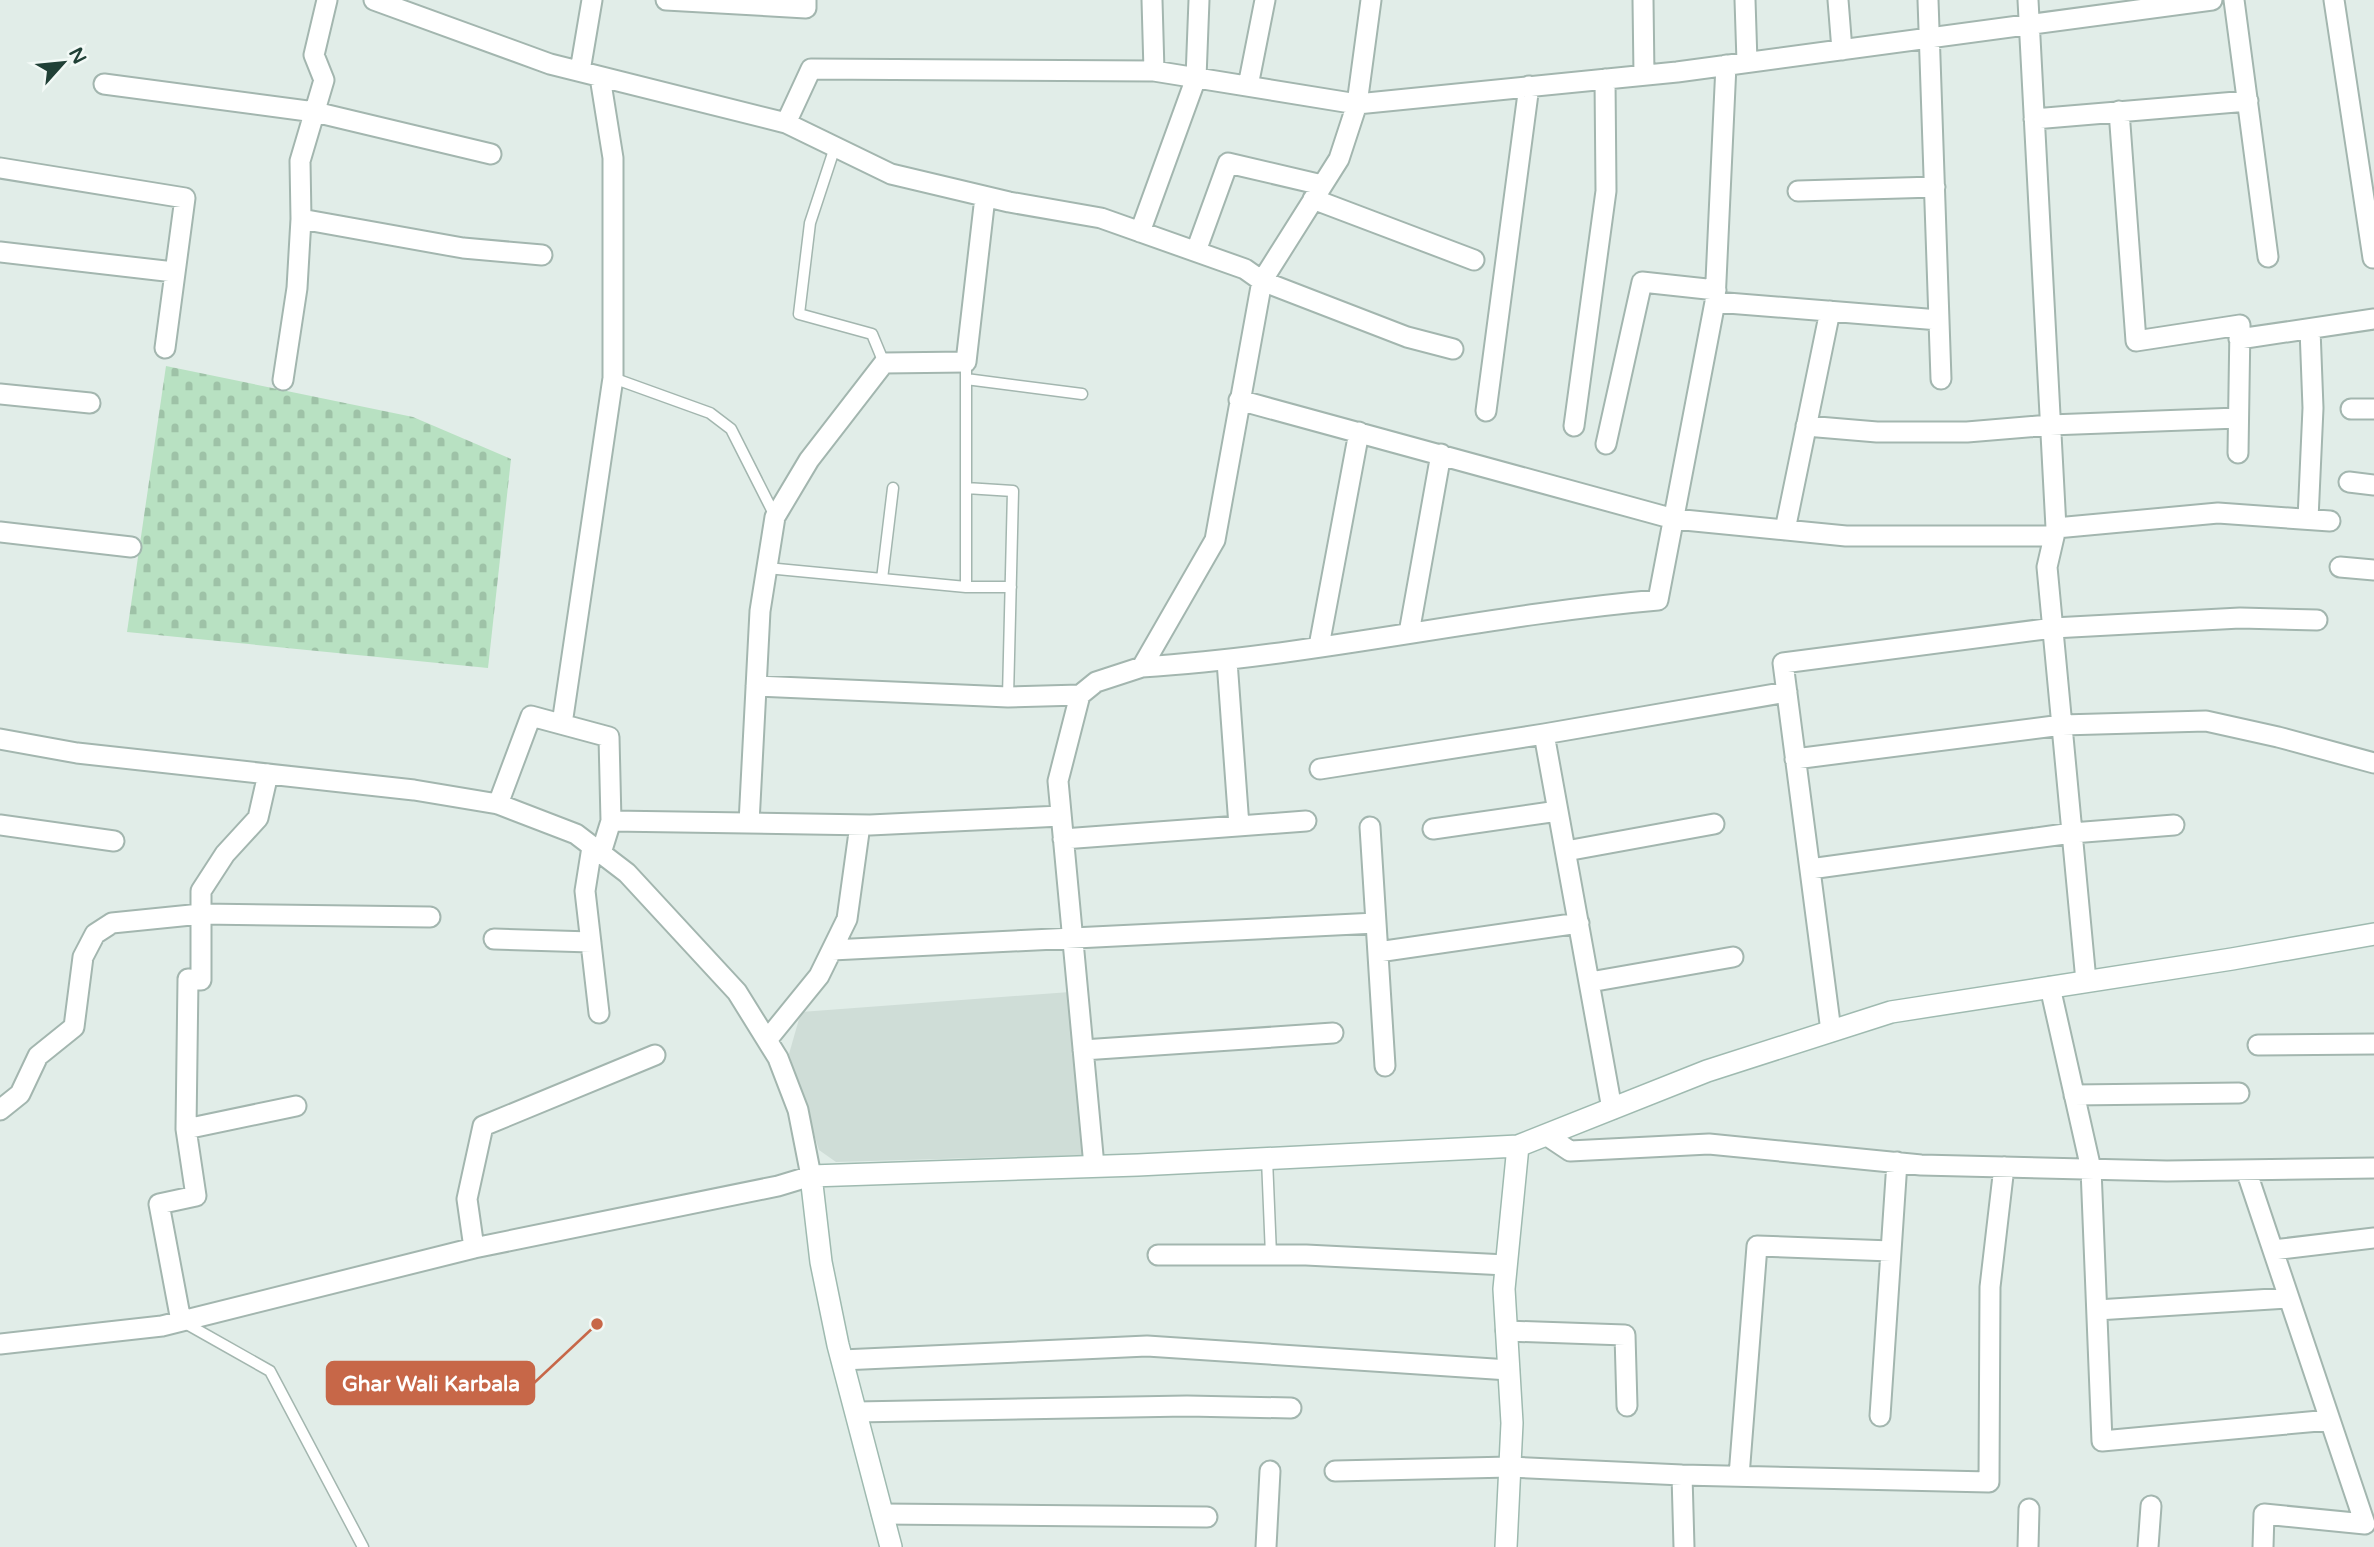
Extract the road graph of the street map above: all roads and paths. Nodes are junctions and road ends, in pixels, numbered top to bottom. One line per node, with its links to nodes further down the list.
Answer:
1 (327, 0): 35 (street)
2 (374, 0): 23 (street)
3 (592, 0): 23 (street)
4 (666, 0): 5 (street)
5 (806, 0)
6 (1152, 0): 24 (street)
7 (1199, 0): 27 (street)
8 (1265, 0): 30 (street)
9 (1371, 0): 33 (street)
10 (1643, 0): 25 (street)
11 (1745, 0): 21 (street)
12 (1838, 0): 20 (street)
13 (1928, 0): 19 (street)
14 (2028, 0): 18 (street)
15 (2211, 0): 18 (street)
16 (2234, 0): 32 (street)
17 (2334, 0): 51 (street)
18 (2029, 25): 19 (street); 36 (street)
19 (1930, 38): 20 (street); 41 (street)
20 (1842, 50): 21 (street)
21 (1746, 62): 22 (street)
22 (1726, 65): 25 (street); 55 (street)
23 (580, 71): 26 (street)
24 (1154, 71): 27 (street); 37 (street)
25 (1644, 75): 28 (street)
26 (600, 76): 37 (street); 65 (street)
27 (1196, 78): 30 (street); 46 (street)
28 (1605, 79): 31 (street); 77 (street)
29 (104, 84): 35 (street)
30 (1248, 86): 33 (street)
31 (1529, 86): 33 (street); 74 (street)
32 (2248, 101): 34 (street); 50 (street)
33 (1357, 104): 43 (street)
34 (2119, 111): 36 (street); 60 (street)
35 (315, 112): 39 (street); 45 (street)
36 (2034, 119): 76 (street)
37 (786, 123): 38 (street)
38 (835, 147): 44 (street); 63 (lane)
39 (491, 154)
40 (0, 169): 53 (street)
41 (1935, 187): 42 (street); 58 (street)
42 (1798, 191)
43 (1318, 192): 47 (street); 52 (street); 54 (street)
44 (985, 197): 46 (street); 64 (street)
45 (301, 219): 49 (street); 67 (street)
46 (1140, 232): 47 (street)
47 (1196, 251): 54 (street)
48 (0, 252): 53 (street)
49 (542, 255)
50 (2268, 257)
51 (2373, 258)
52 (1474, 260)
53 (174, 272): 61 (street)
54 (1262, 282): 62 (street); 70 (street)
55 (1715, 296): 56 (street); 80 (street); 88 (street)
56 (1830, 311): 58 (street); 78 (street)
57 (2374, 319): 59 (street)
58 (1939, 320): 66 (street)
59 (2311, 329): 60 (street); 89 (street)
60 (2238, 339): 75 (street)
61 (165, 348)
62 (1454, 349)
63 (884, 363): 64 (street); 87 (street)
64 (966, 371): 69 (lane); 86 (lane)
65 (613, 378): 87 (lane); 111 (street)
66 (1941, 379)
67 (283, 380)
68 (0, 394): 71 (street)
69 (1082, 394)
70 (1239, 400): 79 (street); 106 (street)
71 (90, 403)
72 (2351, 409): 73 (street)
73 (2374, 409)
74 (1486, 411)
75 (2238, 418): 76 (street); 81 (street)
76 (2050, 425): 78 (street); 93 (street)
77 (1574, 426)
78 (1806, 426): 91 (street)
79 (1359, 432): 82 (street); 104 (street)
80 (1606, 444)
81 (2238, 453)
82 (1441, 454): 88 (street); 103 (street)
83 (2349, 482): 84 (street)
84 (2374, 485)
85 (893, 488): 98 (lane)
86 (966, 488): 99 (lane); 100 (lane)
87 (775, 517): 96 (street)
88 (1674, 519): 91 (street); 103 (street)
89 (2308, 519): 90 (street); 93 (street)
90 (2330, 521)
91 (1785, 530): 93 (street)
92 (0, 532): 94 (street)
93 (2055, 532): 102 (street)
94 (131, 547)
95 (2340, 567): 97 (street)
96 (767, 568): 98 (lane); 107 (street)
97 (2374, 570)
98 (882, 579): 99 (lane)
99 (966, 587): 100 (lane)
100 (1011, 587): 110 (lane)
101 (2318, 620): 102 (street)
102 (2053, 628): 108 (street); 112 (street)
103 (1409, 633): 104 (street)
104 (1319, 646): 105 (street)
105 (1227, 661): 106 (street); 129 (street)
106 (1142, 667): 109 (street)
107 (756, 686): 110 (street); 124 (street)
108 (1787, 692): 113 (street); 115 (street)
109 (1080, 695): 110 (street); 121 (street)
110 (1008, 697)
111 (562, 724): 119 (street); 122 (street)
112 (2062, 725): 115 (street); 116 (street); 132 (street)
113 (1545, 734): 117 (street); 120 (street)
114 (0, 739): 118 (street)
115 (1796, 758): 137 (street)
116 (2374, 763)
117 (1320, 769)
118 (268, 774): 119 (street); 138 (street)
119 (498, 804): 135 (street)
120 (1559, 811): 131 (street); 136 (street)
121 (1061, 816): 127 (street); 133 (street)
122 (611, 821): 124 (street); 135 (street)
123 (1306, 821): 129 (street)
124 (749, 823): 127 (street)
125 (1714, 824): 136 (street)
126 (0, 825): 134 (street)
127 (860, 825): 146 (street)
128 (2174, 825): 132 (street)
129 (1239, 826): 133 (street)
130 (1370, 827): 140 (street)
131 (1433, 829)
132 (2072, 833): 137 (street); 149 (street)
133 (1063, 839): 144 (street)
134 (114, 841)
135 (597, 850): 145 (street); 155 (street)
136 (1566, 851): 141 (street)
137 (1810, 869): 153 (street)
138 (201, 914): 139 (street); 165 (street); 166 (street)
139 (430, 917)
140 (1376, 923): 144 (street); 147 (street)
141 (1579, 923): 147 (street); 150 (street)
142 (2374, 934): 149 (street)
143 (494, 939): 145 (street)
144 (1073, 939): 146 (street); 158 (street)
145 (591, 942): 152 (street)
146 (832, 950): 155 (street)
147 (1378, 952): 160 (street)
148 (1734, 957): 150 (street)
149 (2086, 981): 151 (street)
150 (1590, 982): 164 (street)
151 (2050, 987): 153 (street); 162 (street)
152 (600, 1013)
153 (1831, 1031): 164 (street)
154 (1333, 1033): 158 (street)
155 (767, 1040): 176 (street)
156 (2374, 1044): 157 (street)
157 (2259, 1045)
158 (1083, 1050): 171 (street)
159 (655, 1055): 178 (street)
160 (1385, 1066)
161 (2239, 1093): 162 (street)
162 (2074, 1096): 174 (street)
163 (296, 1106): 166 (street)
164 (1612, 1109): 167 (street)
165 (0, 1110)
166 (186, 1129): 186 (street)
167 (1546, 1135): 168 (street); 170 (street)
168 (1518, 1146): 169 (street); 183 (street)
169 (1267, 1159): 171 (street); 182 (lane)
170 (1897, 1163): 172 (street); 180 (street)
171 (1094, 1166): 176 (street)
172 (2004, 1167): 174 (street); 200 (street)
173 (2374, 1168): 175 (street)
174 (2091, 1169): 175 (street); 185 (street)
175 (2245, 1170): 179 (street)
176 (811, 1175): 178 (street); 189 (street)
177 (2374, 1238): 179 (street)
178 (474, 1248): 186 (street)
179 (2273, 1250): 184 (street)
180 (1891, 1251): 194 (street); 200 (street)
181 (1158, 1255): 182 (street)
182 (1271, 1255): 183 (street)
183 (1506, 1265): 187 (street)
184 (2289, 1298): 185 (street); 195 (street)
185 (2097, 1310): 195 (street)
186 (181, 1321): 188 (street); 205 (lane)
187 (1506, 1331): 190 (street); 191 (street)
188 (0, 1344)
189 (842, 1360): 190 (street); 193 (street)
190 (1508, 1370): 196 (street)
191 (1627, 1406)
192 (1291, 1408): 193 (street)
193 (856, 1412): 203 (street)
194 (1880, 1416)
195 (2330, 1420): 212 (street)
196 (1510, 1467): 198 (street); 199 (street); 208 (street)
197 (1270, 1471): 207 (street)
198 (1335, 1471)
199 (1682, 1475): 200 (street); 209 (street)
200 (1739, 1476)
201 (2151, 1506): 211 (street)
202 (2029, 1509): 210 (street)
203 (882, 1514): 204 (street); 206 (street)
204 (1207, 1517)
205 (363, 1547)
206 (891, 1547)
207 (1266, 1547)
208 (1506, 1547)
209 (1684, 1547)
210 (2028, 1547)
211 (2148, 1547)
212 (2263, 1547)

